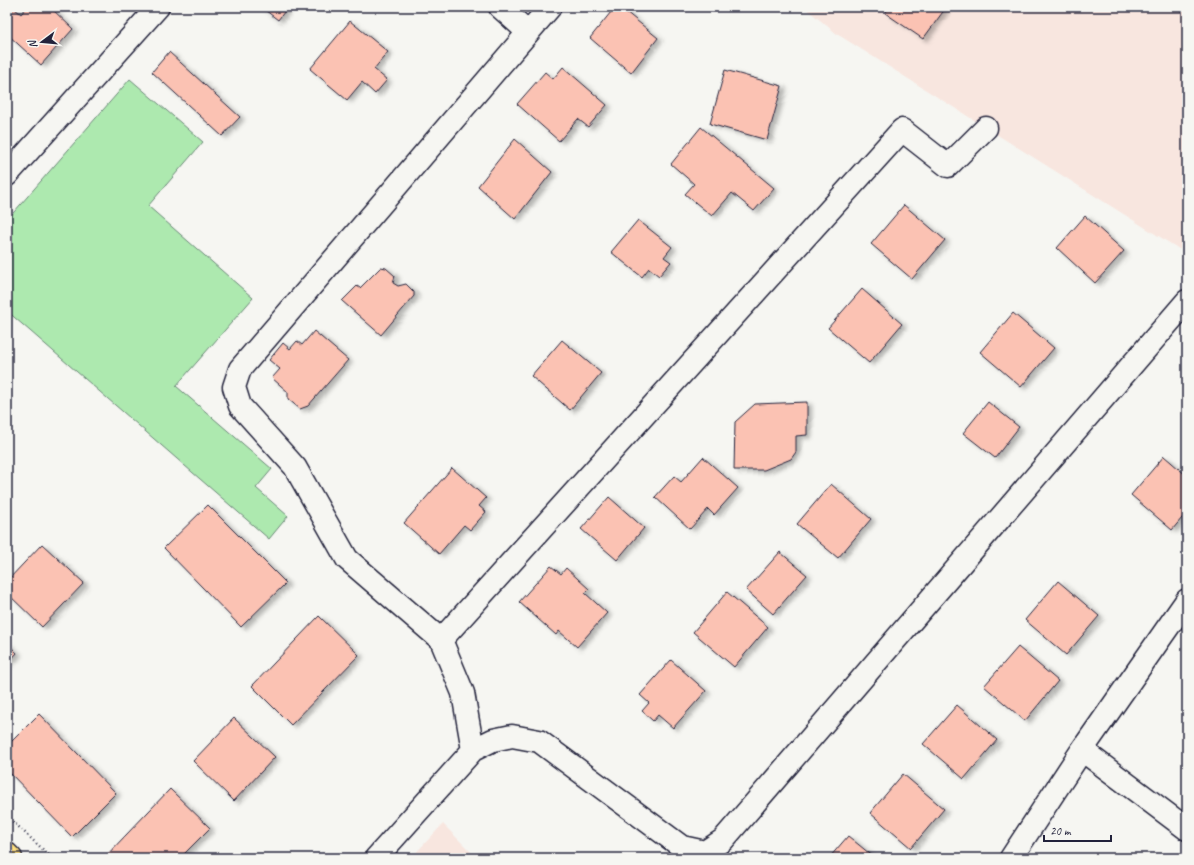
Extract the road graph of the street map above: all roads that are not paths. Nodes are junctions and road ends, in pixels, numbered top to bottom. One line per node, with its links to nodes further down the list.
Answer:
1 (158, 7): 6 (lane)
2 (500, 7): 4 (lane)
3 (550, 7): 4 (lane)
4 (528, 32): 9 (lane)
5 (986, 128): 9 (lane)
6 (7, 175)
7 (1187, 301): 14 (lane)
8 (1187, 600): 11 (lane)
9 (441, 640): 10 (lane)
10 (473, 750): 14 (lane); 16 (lane)
11 (1082, 750): 12 (lane); 17 (lane)
12 (1187, 829)
13 (7, 854): 15 (main road)
14 (708, 855)
15 (11, 858)
16 (376, 858)
17 (1011, 858)

